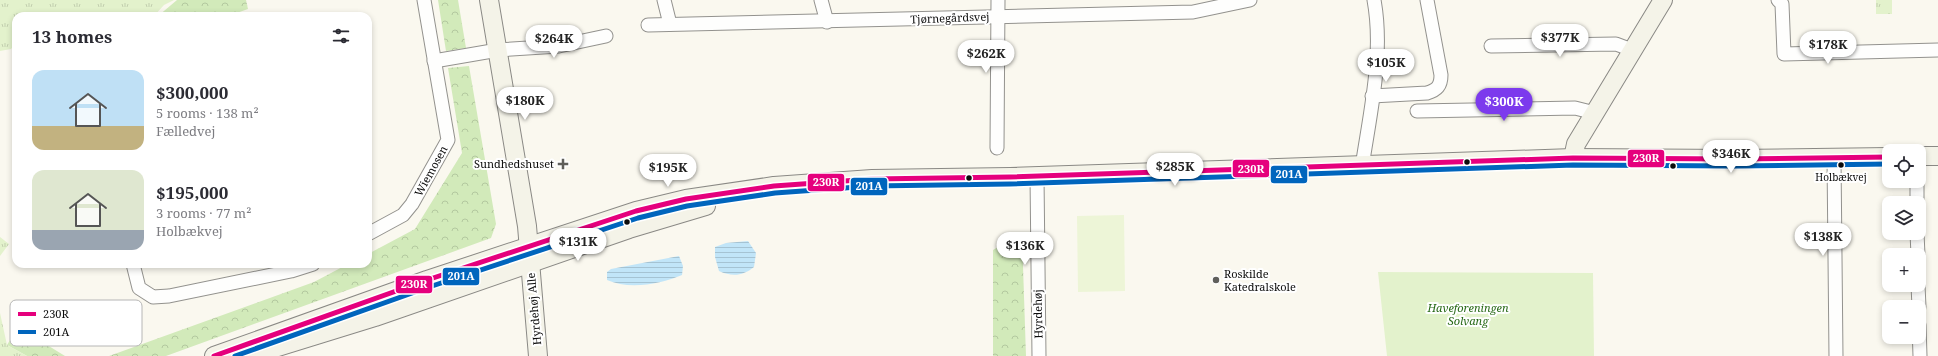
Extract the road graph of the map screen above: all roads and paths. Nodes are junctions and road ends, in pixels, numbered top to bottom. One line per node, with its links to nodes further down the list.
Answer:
1 (424, 0): 21 (street, Wiemosen)
2 (489, 0): 18 (street, Hyrdehøj Alle)
3 (664, 0): 14 (street)
4 (821, 0): 13 (street)
5 (998, 0): 12 (street)
6 (1250, 0): 11 (street, Tjørnegårdsvej)
7 (1374, 0): 22 (street)
8 (1427, 0): 22 (street)
9 (1663, 0): 19 (street)
10 (1778, 0): 20 (street)
11 (1191, 6): 12 (street, Tjørnegårdsvej)
12 (999, 17): 13 (street, Tjørnegårdsvej); 25 (street)
13 (827, 22): 14 (street, Tjørnegårdsvej)
14 (670, 24): 15 (street, Tjørnegårdsvej)
15 (648, 25)
16 (606, 36): 18 (street)
17 (1491, 46): 19 (street)
18 (498, 50): 21 (street); 34 (street, Hyrdehøj Alle)
19 (1632, 50): 24 (street)
20 (1938, 50)
21 (434, 61): 33 (street, Wiemosen)
22 (1372, 96): 31 (street)
23 (1417, 111): 24 (street)
24 (1595, 113): 29 (street)
25 (998, 148)
26 (1926, 156): 27 (street)
27 (1938, 156)
28 (1882, 157): 30 (street)
29 (1573, 158): 30 (street); 31 (street)
30 (1834, 158): 42 (street)
31 (1362, 167): 32 (street)
32 (1037, 176): 34 (street); 41 (street, Hyrdehøj)
33 (372, 232)
34 (529, 254): 38 (street); 39 (street); 40 (street, Hyrdehøj Alle)
35 (134, 268): 36 (street)
36 (300, 268)
37 (1920, 344): 43 (street)
38 (214, 356)
39 (247, 356)
40 (538, 356)
41 (1039, 356)
42 (1836, 356)
43 (1920, 356)

